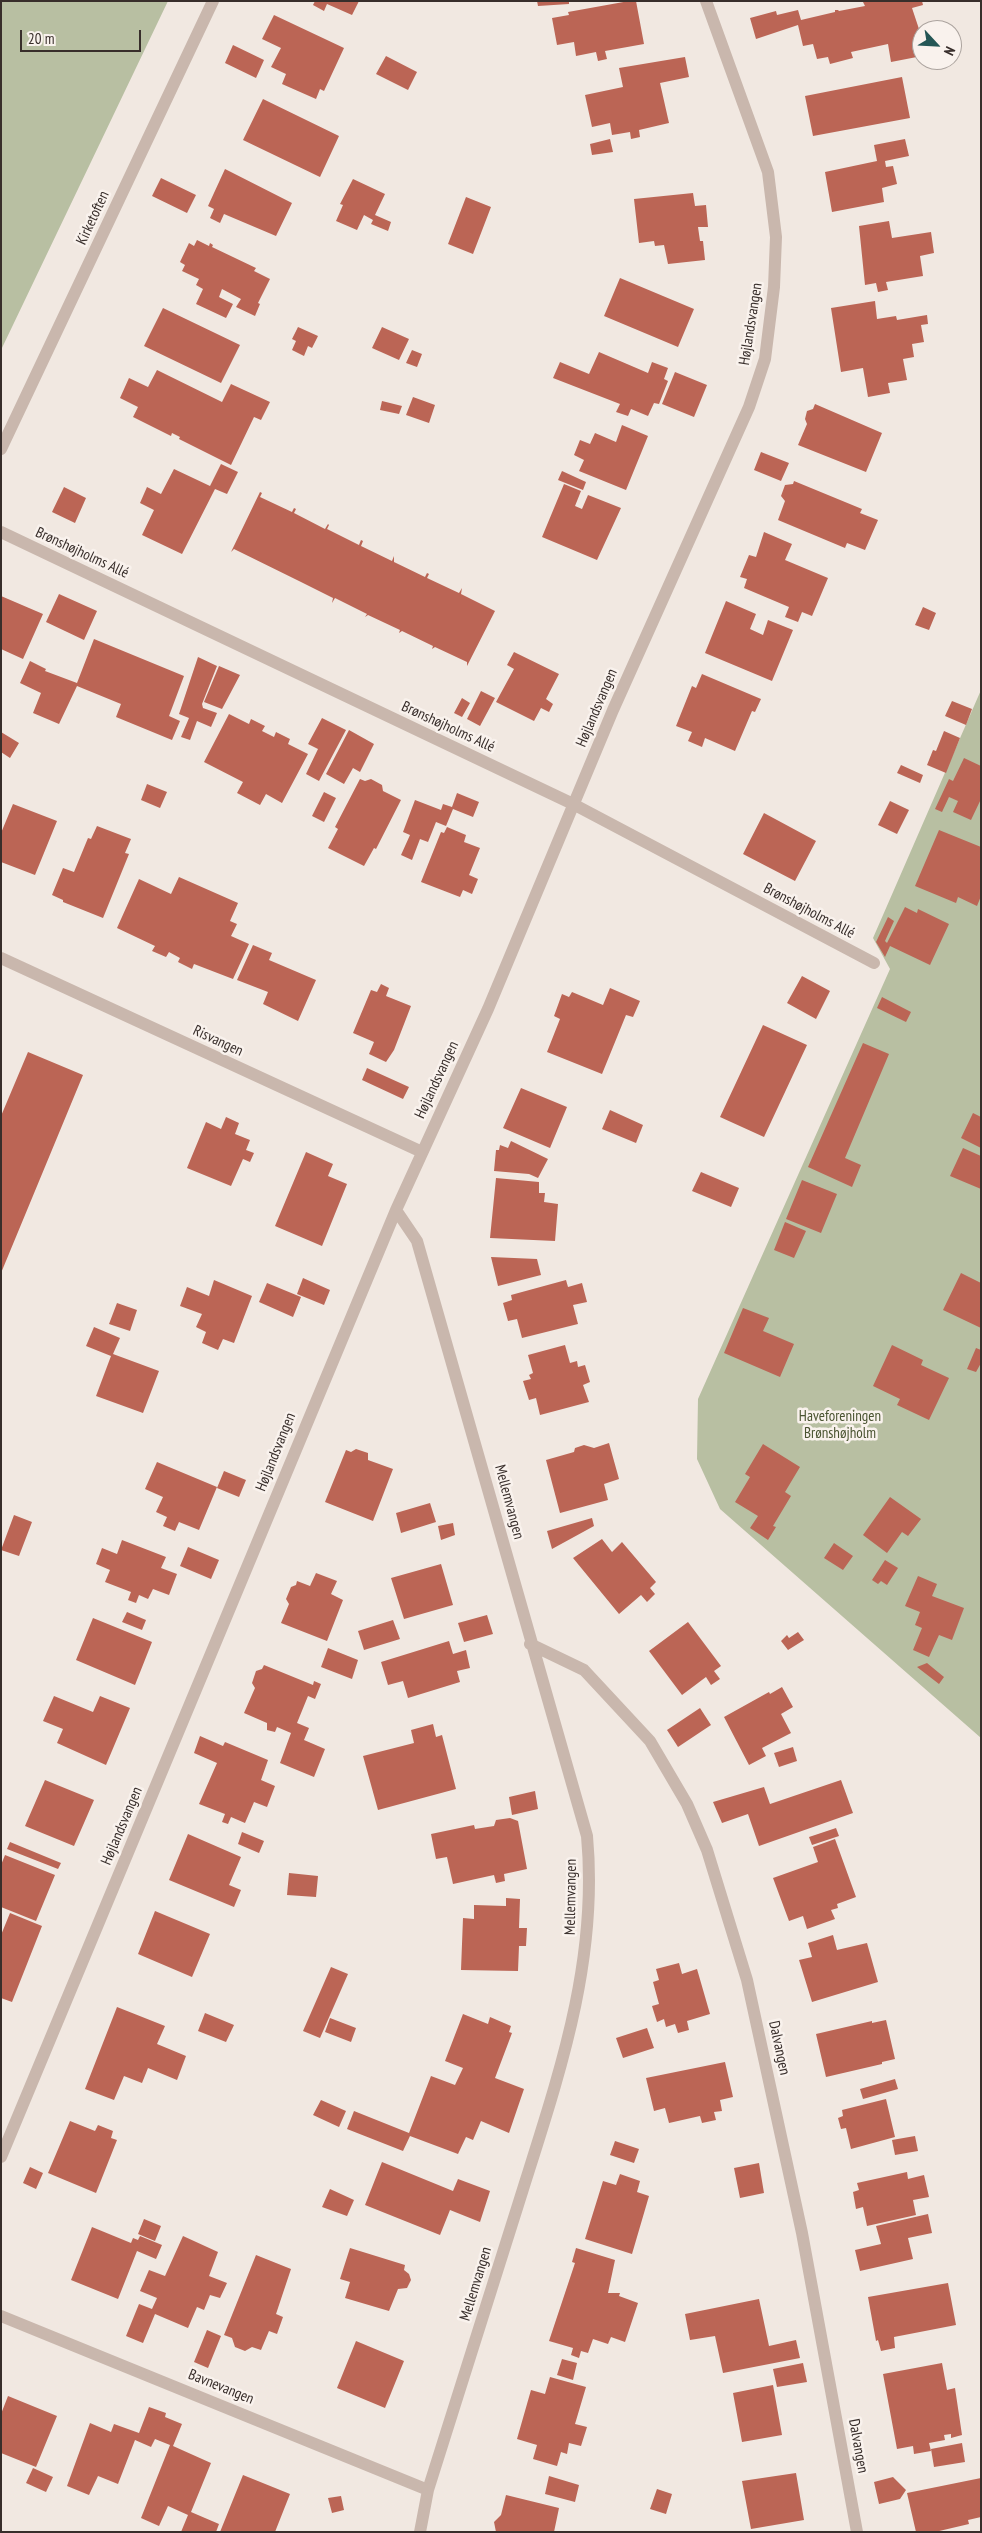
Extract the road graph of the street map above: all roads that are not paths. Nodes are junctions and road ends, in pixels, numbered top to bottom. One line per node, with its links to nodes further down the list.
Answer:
1 (213, 1): 3 (street, Kirketoften)
2 (706, 1): 5 (street, Højlandsvangen)
3 (1, 449)
4 (1, 532): 5 (street, Brønshøjholms Allé)
5 (573, 804): 7 (street, Brønshøjholms Allé); 8 (street, Højlandsvangen)
6 (1, 958): 8 (street, Risvangen)
7 (874, 963)
8 (422, 1152): 9 (street, Højlandsvangen)
9 (396, 1210): 10 (street, Mellemvangen); 11 (street, Højlandsvangen)
10 (530, 1644): 13 (street, Mellemvangen); 15 (street, Dalvangen)
11 (1, 2157)
12 (1, 2316): 13 (street, Bavnevangen)
13 (428, 2490): 14 (street, Mellemvangen)
14 (420, 2532)
15 (857, 2532)

